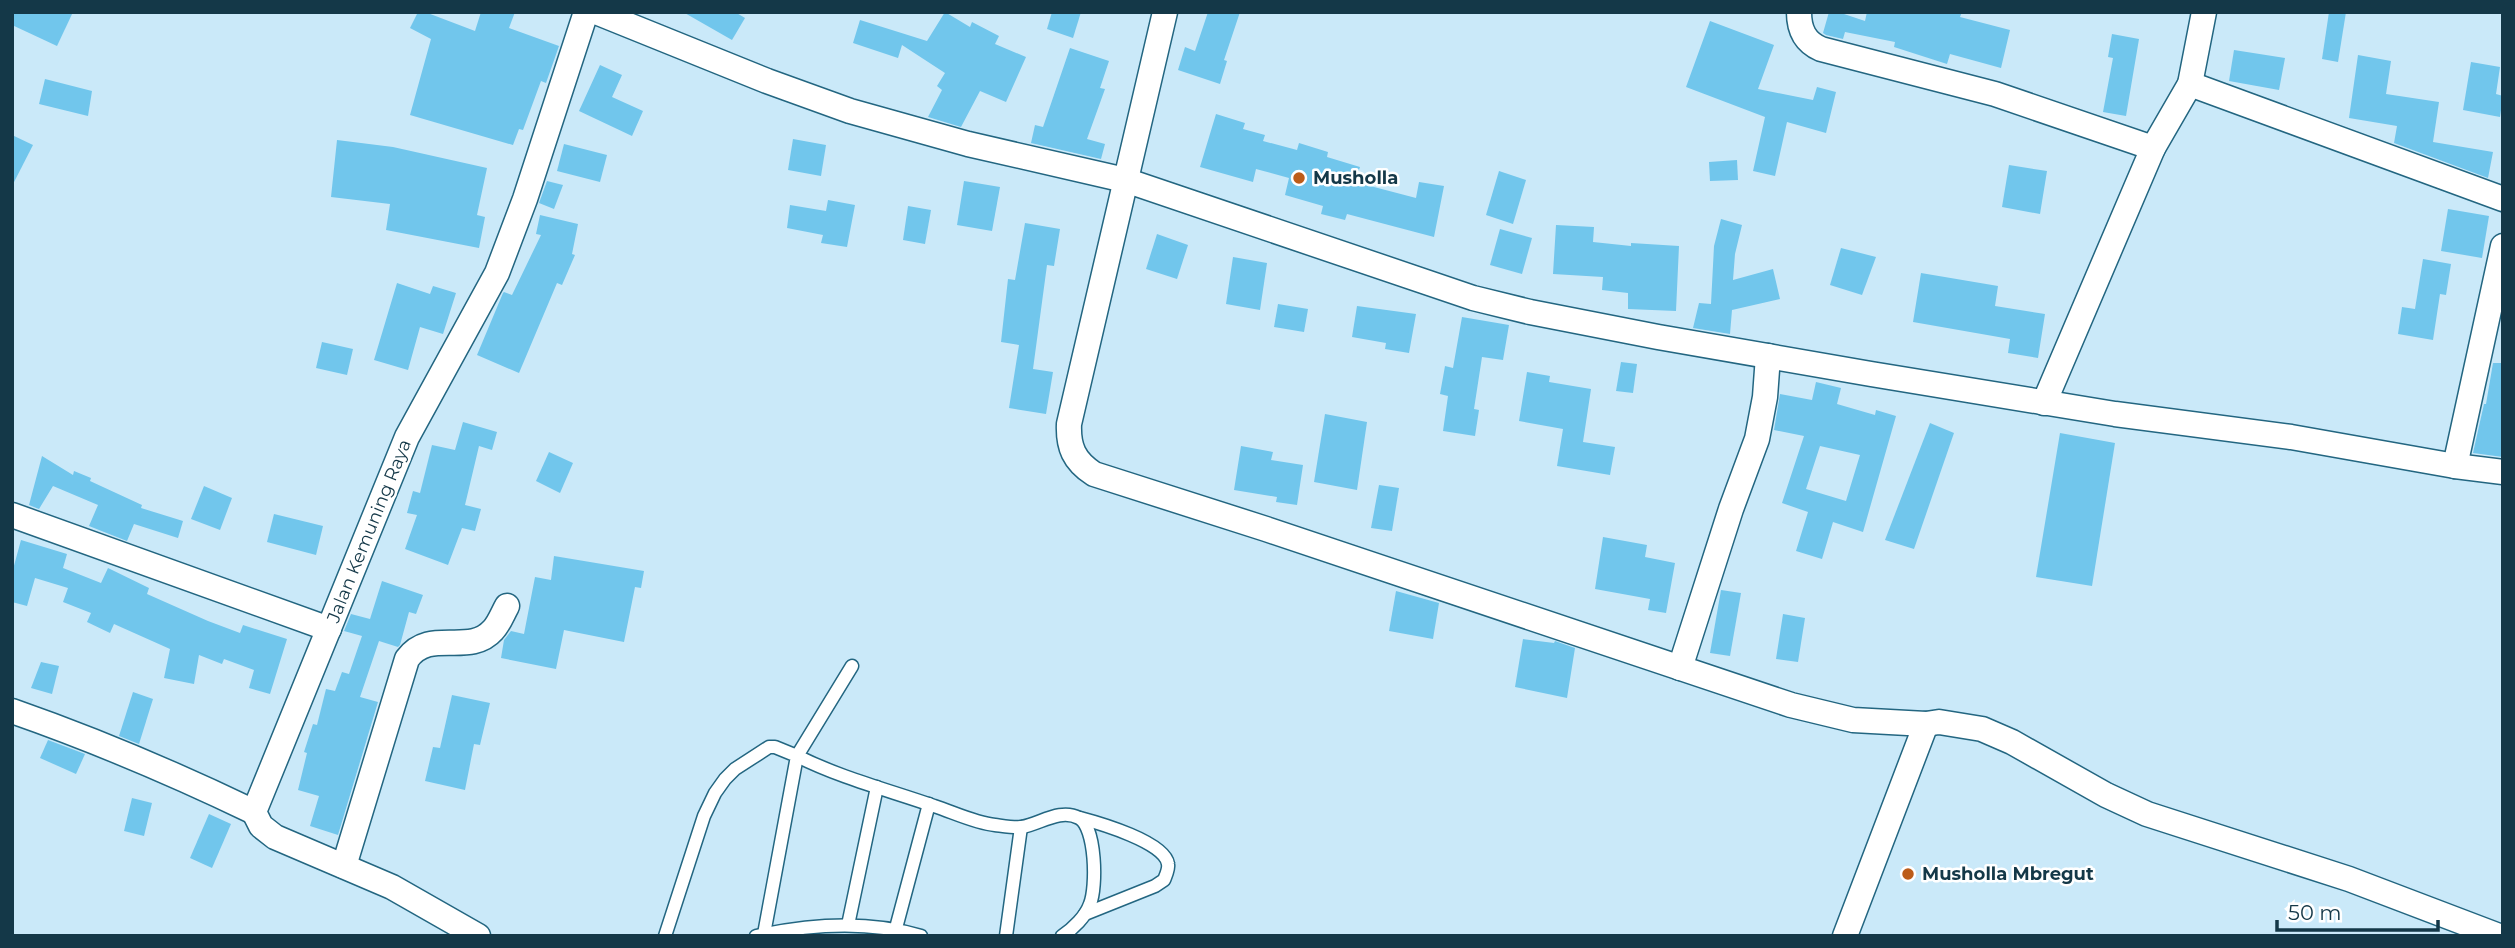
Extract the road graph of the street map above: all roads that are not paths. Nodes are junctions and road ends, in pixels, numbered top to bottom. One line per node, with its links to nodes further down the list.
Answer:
1 (586, 12): 17 (street, Jalan Kemuning Raya)
2 (596, 12): 8 (street)
3 (1165, 12): 8 (street)
4 (1799, 12): 7 (street)
5 (2204, 12): 6 (street)
6 (2190, 84): 7 (street); 9 (street)
7 (2154, 148): 12 (street)
8 (1125, 180): 11 (street); 19 (street)
9 (2503, 199)
10 (2503, 246): 13 (street)
11 (1768, 356): 12 (street); 19 (street)
12 (2045, 403): 13 (street)
13 (2455, 466): 14 (street)
14 (2503, 472)
15 (12, 515): 17 (street)
16 (507, 606): 28 (street)
17 (329, 629): 25 (street, Jalan Kemuning Raya)
18 (852, 666): 22 (lane)
19 (1680, 668): 21 (street)
20 (12, 711): 25 (street)
21 (1926, 724): 33 (street); 39 (street)
22 (797, 756): 23 (lane); 32 (lane); 35 (lane)
23 (877, 787): 24 (lane); 30 (lane)
24 (929, 804): 27 (lane); 31 (lane)
25 (254, 812): 28 (street)
26 (1080, 818): 27 (lane); 29 (lane); 29 (lane)
27 (1021, 827): 37 (lane)
28 (344, 866): 34 (street)
29 (1085, 914): 38 (lane)
30 (848, 925): 31 (lane); 32 (lane)
31 (896, 928): 36 (lane)
32 (760, 935)
33 (1842, 935)
34 (478, 936)
35 (665, 936)
36 (921, 936)
37 (1006, 936)
38 (1062, 936)
39 (2499, 936)

